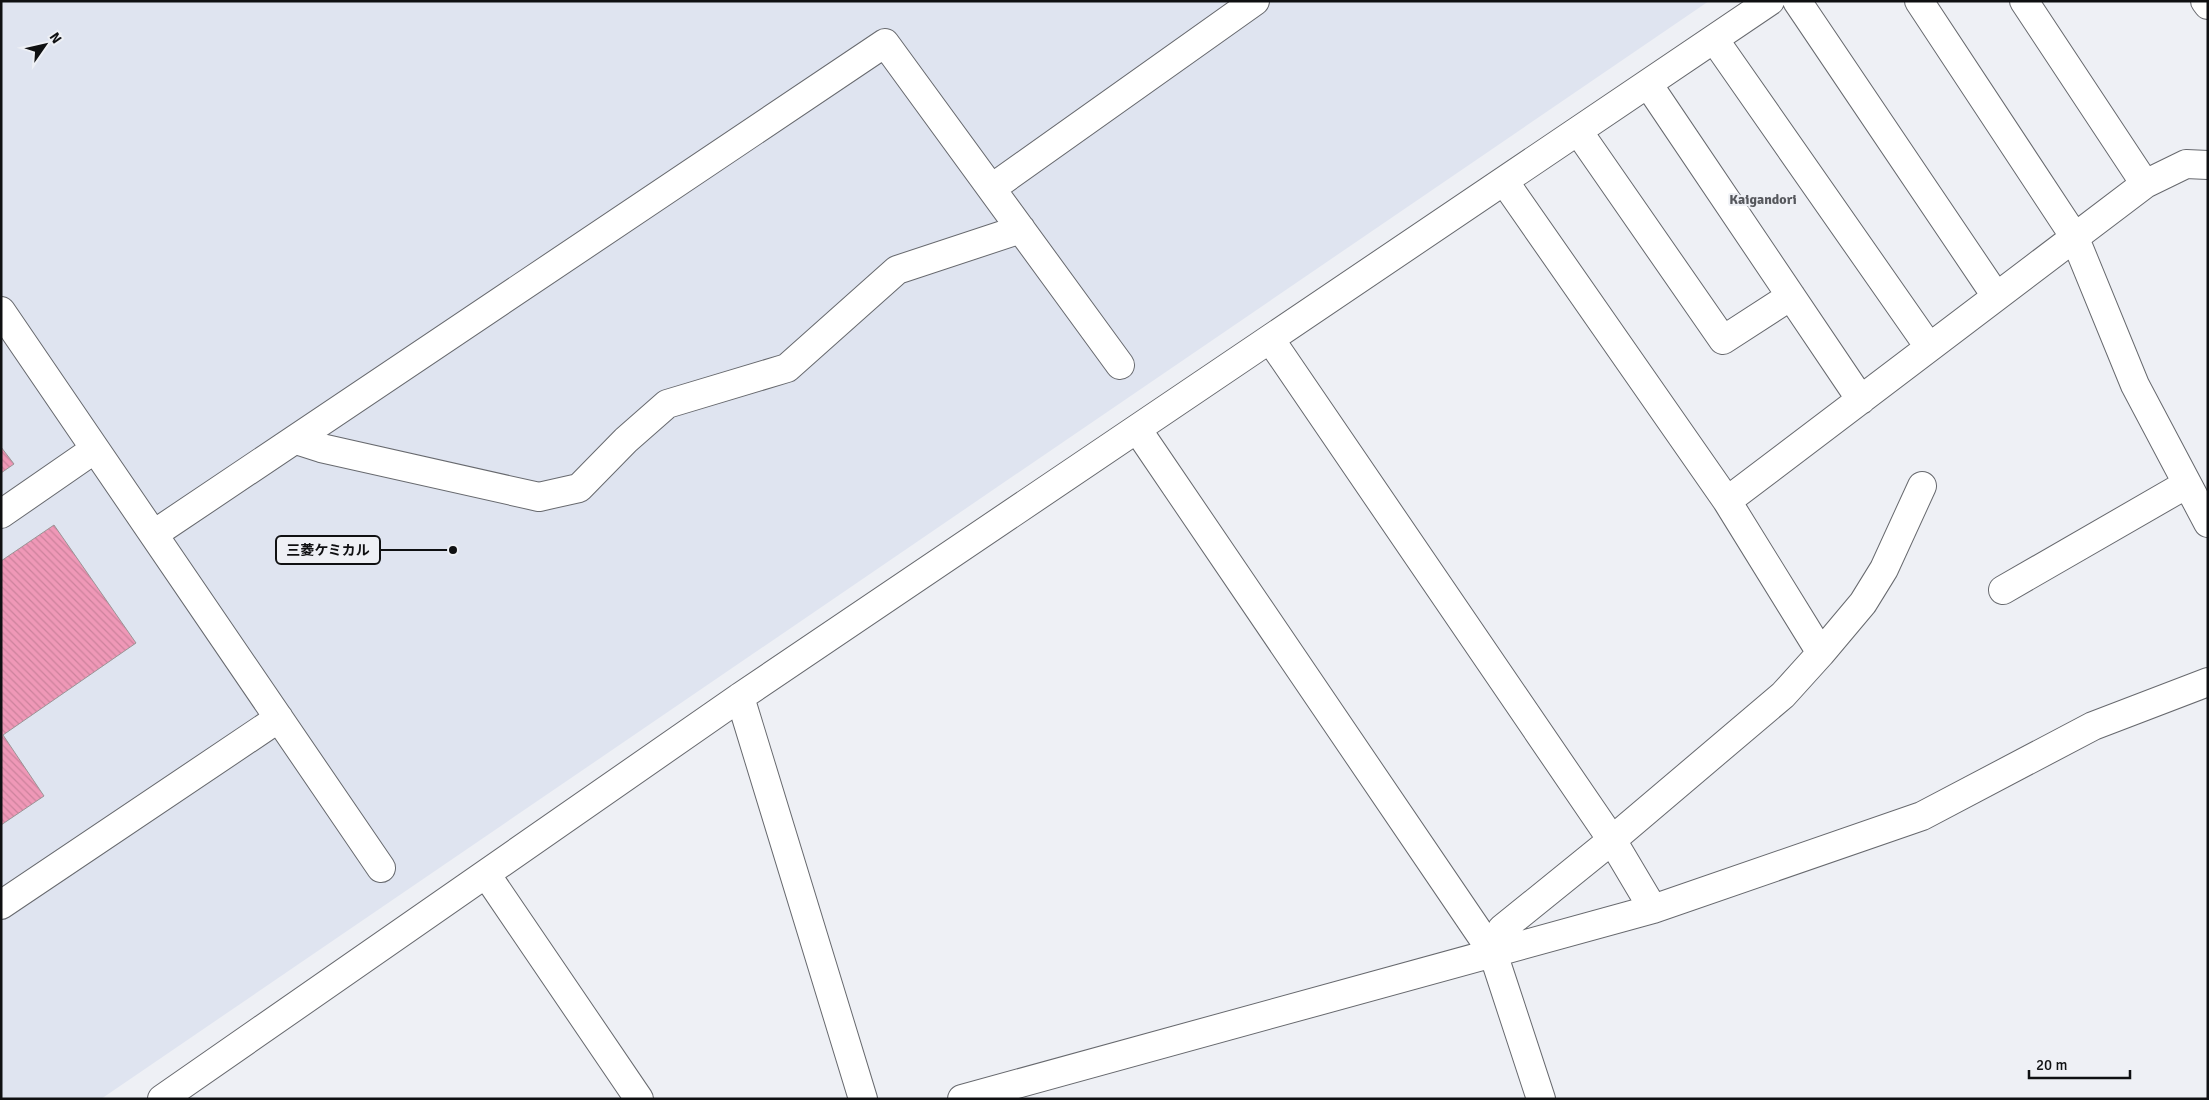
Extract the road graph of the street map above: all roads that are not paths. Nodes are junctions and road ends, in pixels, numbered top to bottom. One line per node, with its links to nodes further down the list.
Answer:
1 (1255, 1): 14 (street)
2 (1770, 1): 8 (street)
3 (1797, 1): 18 (street)
4 (1919, 1): 16 (street)
5 (2024, 1): 13 (street)
6 (2205, 1): 7 (street)
7 (2208, 5)
8 (1714, 40): 9 (street); 21 (street)
9 (1648, 84): 10 (street); 17 (street)
10 (1578, 131): 12 (street); 17 (street)
11 (2208, 165): 13 (street)
12 (1504, 181): 20 (street); 29 (street)
13 (2144, 184): 16 (street)
14 (992, 188): 15 (street); 25 (street)
15 (1021, 229): 22 (street); 25 (street)
16 (2074, 236): 18 (street); 27 (street)
17 (1791, 296): 23 (street)
18 (1996, 296): 21 (street)
19 (1, 311): 26 (street)
20 (1270, 338): 24 (street); 38 (street)
21 (1930, 347): 23 (street)
22 (1120, 365)
23 (1861, 400): 29 (street)
24 (1137, 429): 36 (street); 43 (street)
25 (296, 440): 32 (street)
26 (95, 449): 30 (street); 32 (street)
27 (2187, 484): 31 (street); 33 (street)
28 (1922, 486): 34 (street)
29 (1727, 501): 34 (street)
30 (1, 514)
31 (2208, 523)
32 (154, 534): 37 (street)
33 (2003, 590)
34 (1821, 653): 38 (street)
35 (2208, 682): 42 (street)
36 (740, 697): 40 (street); 46 (street)
37 (279, 718): 39 (street); 41 (street)
38 (1612, 840): 42 (street); 43 (street)
39 (381, 868)
40 (486, 874): 44 (street); 45 (street)
41 (1, 905)
42 (1653, 910): 43 (street)
43 (1493, 953): 47 (street); 48 (street)
44 (162, 1099)
45 (639, 1099)
46 (863, 1099)
47 (962, 1099)
48 (1540, 1099)

